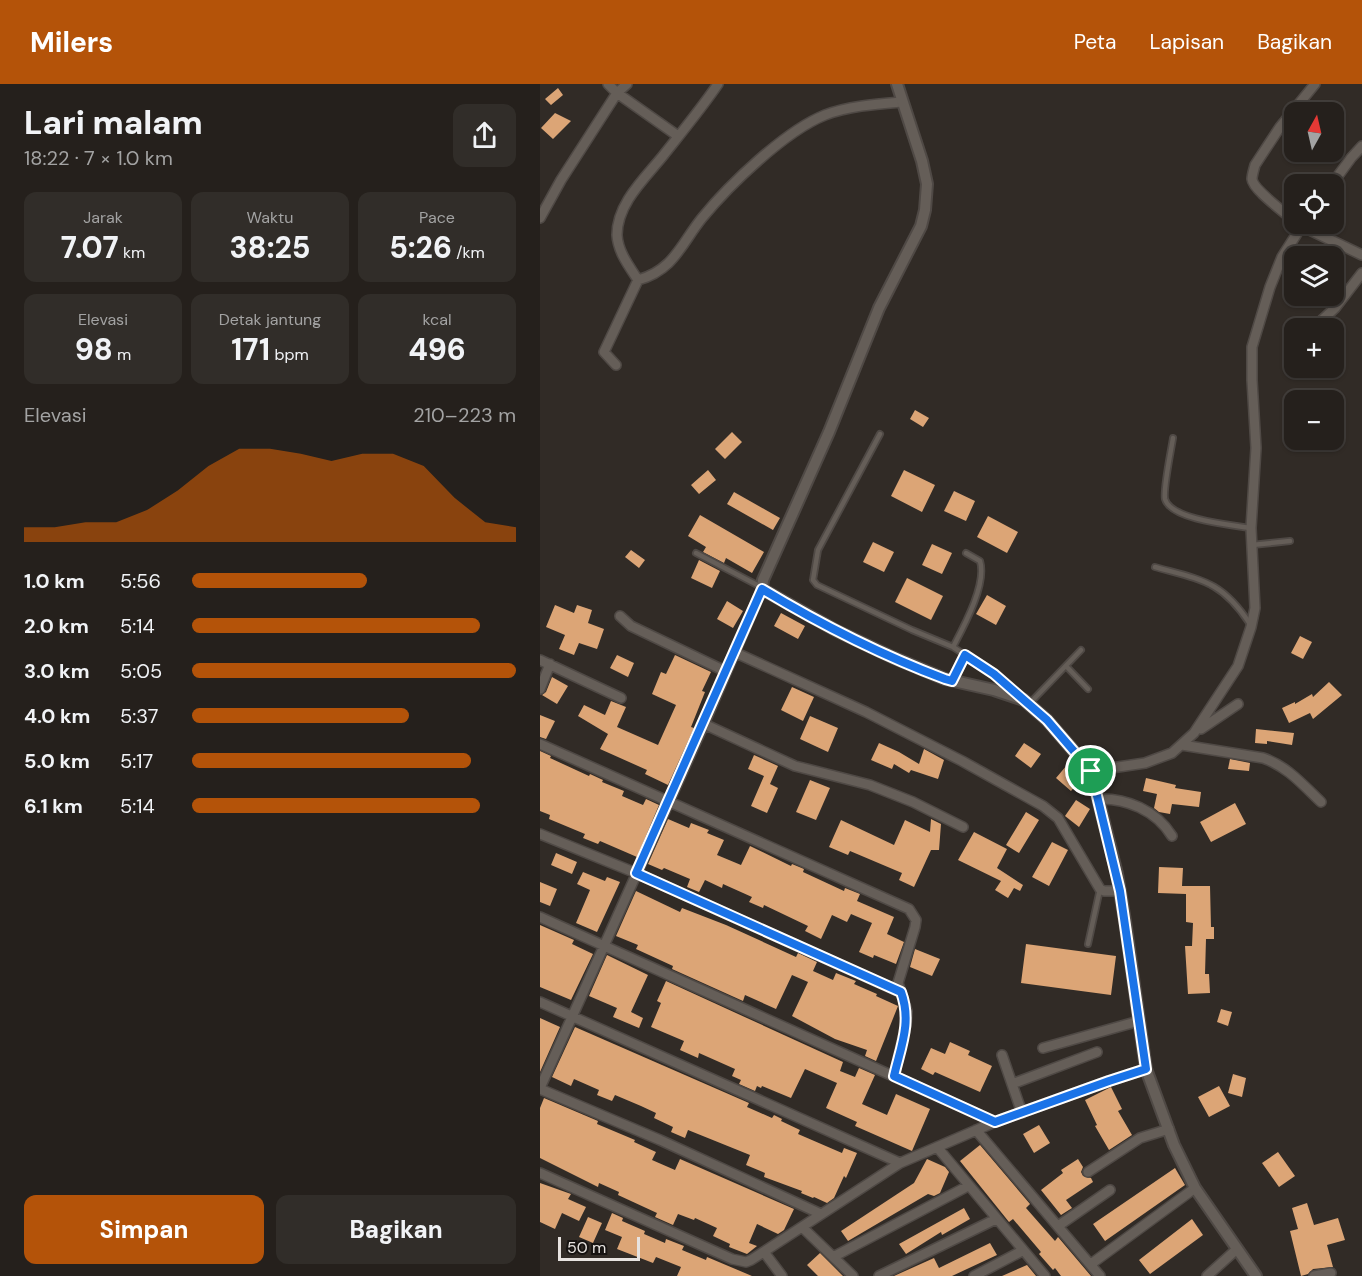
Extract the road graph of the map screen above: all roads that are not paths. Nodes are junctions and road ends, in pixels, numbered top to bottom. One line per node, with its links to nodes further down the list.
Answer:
1 (608, 84): 6 (street)
2 (627, 84): 6 (street)
3 (718, 84): 8 (street)
4 (897, 84): 7 (street)
5 (1315, 84): 11 (street)
6 (617, 93): 8 (street); 12 (street)
7 (902, 102): 17 (street); 28 (street)
8 (678, 136): 17 (street)
9 (1362, 146): 10 (street)
10 (1339, 174)
11 (1284, 211)
12 (540, 218)
13 (1294, 234): 22 (street)
14 (1319, 234): 15 (street)
15 (1362, 255)
16 (1362, 273): 18 (street)
17 (638, 280): 19 (street)
18 (1325, 318)
19 (615, 365)
20 (880, 434): 31 (lane)
21 (1173, 438): 22 (lane)
22 (1251, 528): 24 (street)
23 (1290, 542): 24 (lane)
24 (1252, 544): 30 (street)
25 (696, 553): 28 (lane)
26 (966, 553): 31 (lane)
27 (1155, 567): 30 (lane)
28 (761, 588): 33 (street); 39 (street)
29 (620, 616): 38 (street)
30 (1251, 627): 46 (street)
31 (953, 647): 34 (lane)
32 (1081, 650): 37 (lane)
33 (734, 652): 38 (street); 57 (street)
34 (965, 655): 39 (lane); 43 (lane)
35 (540, 660): 36 (street)
36 (550, 664): 40 (street); 42 (street)
37 (1066, 666): 41 (lane); 43 (lane)
38 (725, 671): 45 (street)
39 (952, 681): 43 (street)
40 (540, 689)
41 (1088, 689)
42 (621, 699)
43 (1026, 702): 49 (street)
44 (1238, 704): 46 (street)
45 (704, 724): 51 (street); 53 (street)
46 (1194, 733): 48 (street)
47 (540, 744): 51 (street)
48 (1182, 745): 49 (street); 52 (street)
49 (1091, 771): 50 (street)
50 (1098, 798): 55 (street); 58 (street)
51 (669, 801): 56 (street); 62 (street)
52 (1321, 802)
53 (963, 827)
54 (540, 834): 56 (street)
55 (1172, 836)
56 (636, 873): 61 (street); 62 (street)
57 (1100, 889): 58 (street); 60 (lane)
58 (1120, 891): 65 (street)
59 (540, 917): 61 (street)
60 (1088, 944)
61 (604, 945): 64 (street); 70 (street)
62 (901, 992): 70 (street)
63 (540, 1002): 64 (street)
64 (572, 1016): 72 (street); 78 (street)
65 (1139, 1021): 66 (street); 69 (street)
66 (1043, 1048)
67 (1097, 1052): 71 (street)
68 (1002, 1055): 71 (street)
69 (1146, 1069): 73 (street); 75 (street)
70 (894, 1076): 74 (street)
71 (1012, 1084): 73 (street)
72 (540, 1089): 84 (street)
73 (1022, 1113): 74 (street)
74 (995, 1122): 76 (street)
75 (1168, 1129): 79 (street); 82 (street)
76 (976, 1130): 77 (street); 86 (street)
77 (937, 1147): 78 (street); 81 (street)
78 (900, 1163): 84 (street)
79 (1088, 1172)
80 (540, 1173): 90 (street)
81 (968, 1186): 85 (street); 91 (street)
82 (1196, 1188): 88 (street); 92 (street)
83 (1110, 1190): 86 (street)
84 (821, 1214): 87 (street)
85 (996, 1218): 89 (street); 96 (street)
86 (1058, 1226): 92 (street)
87 (802, 1227): 90 (street); 91 (street)
88 (1237, 1249): 100 (street); 101 (street)
89 (1022, 1251): 97 (street); 98 (street)
90 (764, 1252): 94 (street)
91 (833, 1257): 95 (street)
92 (1090, 1264): 99 (street)
93 (1331, 1273): 102 (street)
94 (782, 1276)
95 (853, 1276)
96 (879, 1276)
97 (974, 1276)
98 (1045, 1276)
99 (1100, 1276)
100 (1207, 1276)
101 (1256, 1276)
102 (1314, 1276)

